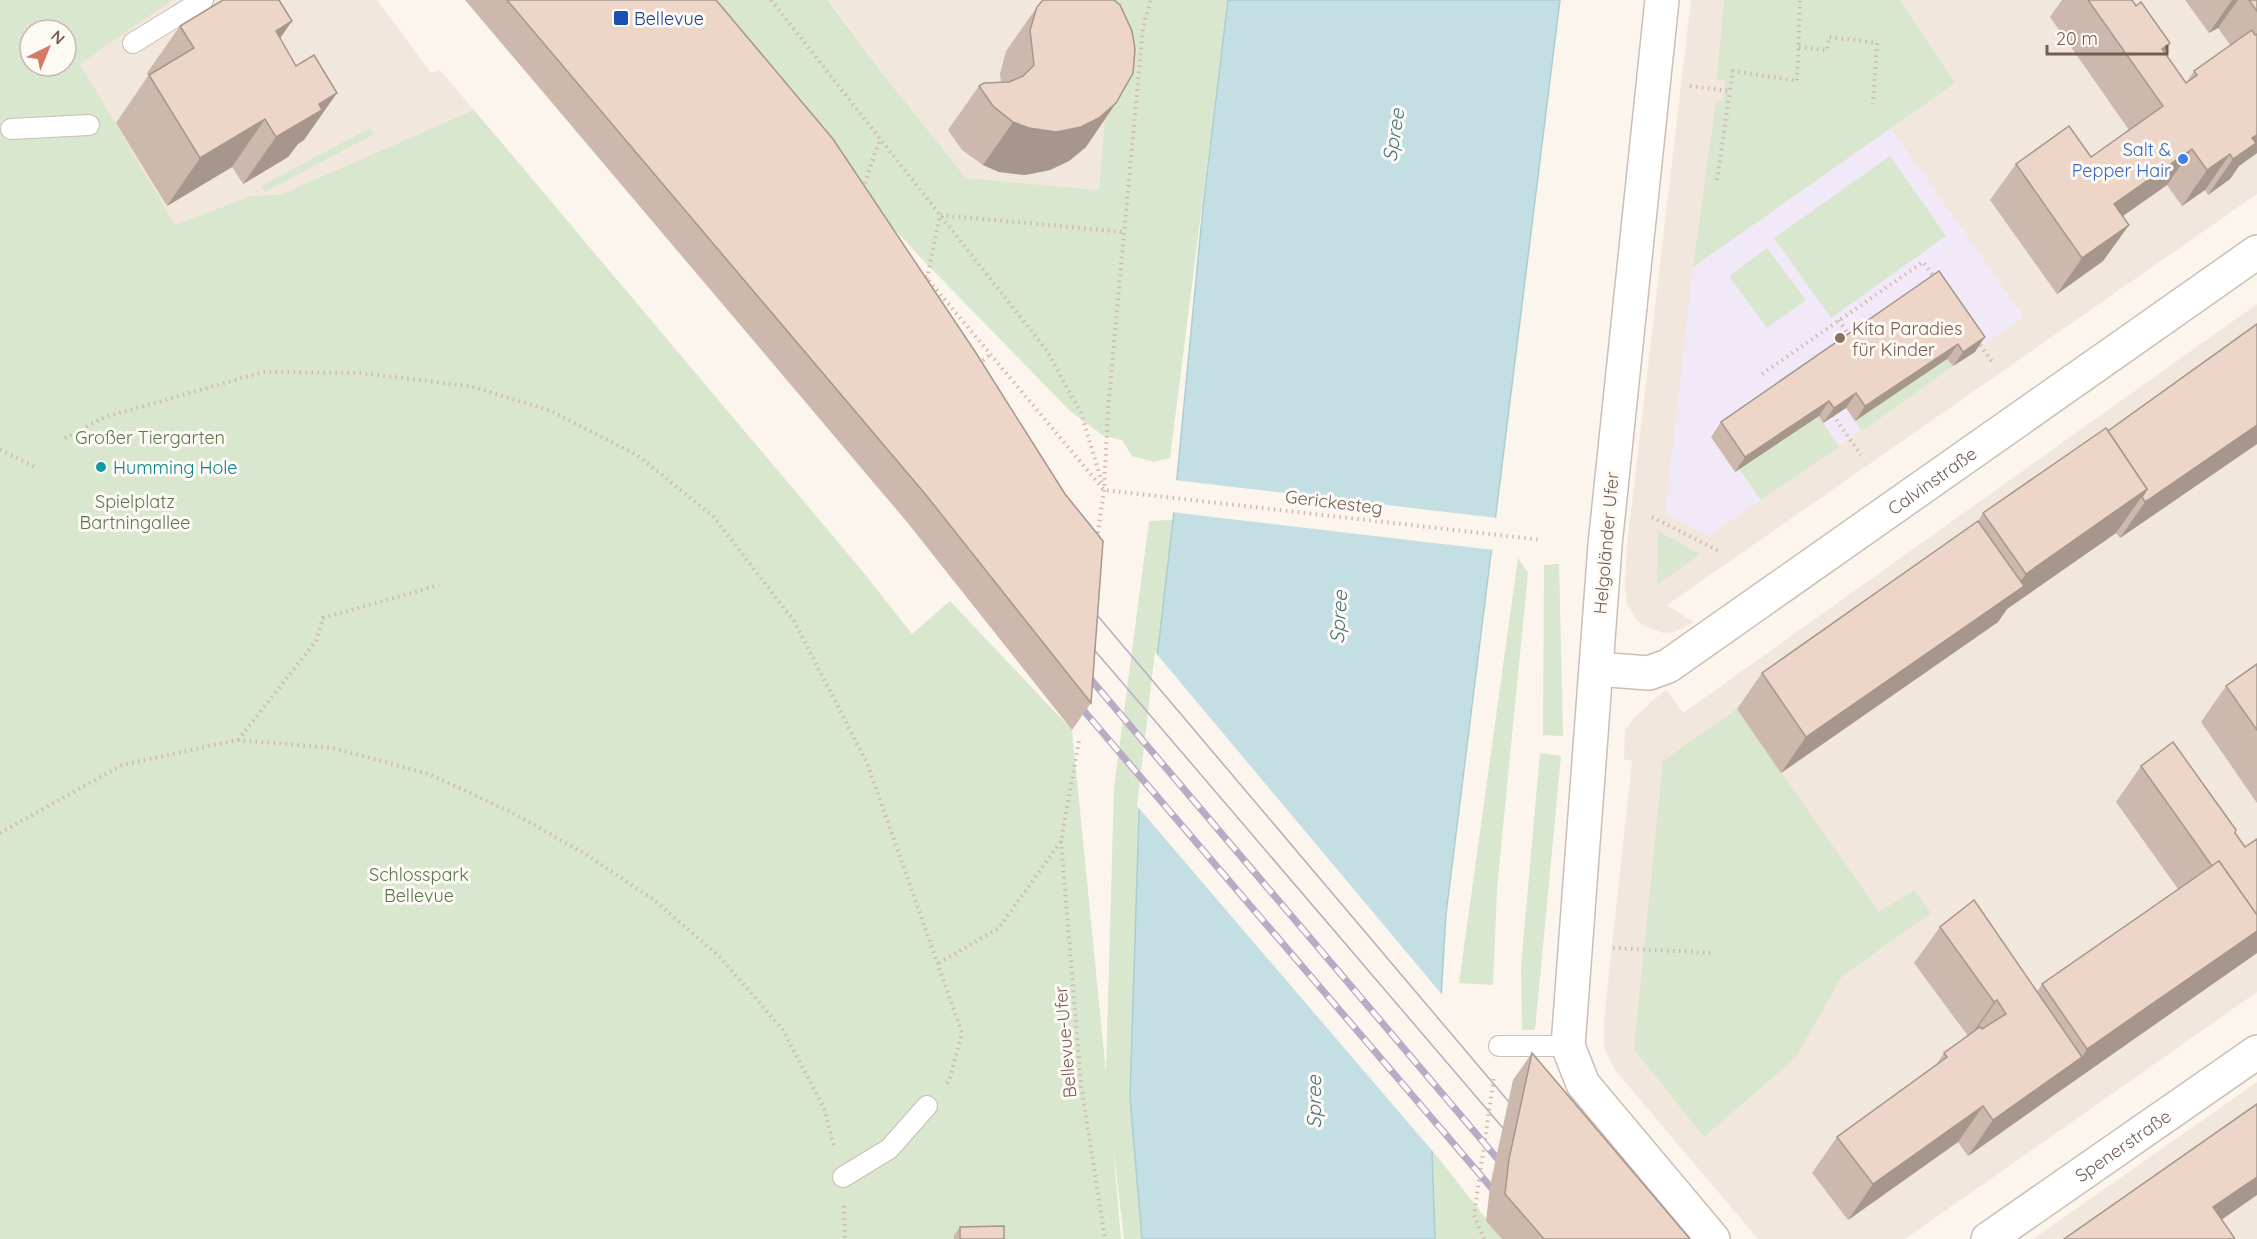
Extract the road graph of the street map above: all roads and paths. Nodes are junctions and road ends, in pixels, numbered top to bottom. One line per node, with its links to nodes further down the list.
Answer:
1 (203, 0): 6 (lane)
2 (771, 0): 13 (path)
3 (1151, 0): 17 (path)
4 (1662, 0): 8 (street, Helgoländer Ufer)
5 (1800, 0): 7 (path)
6 (133, 44)
7 (1799, 47): 9 (path); 10 (path)
8 (1653, 82): 9 (path); 40 (street, Helgoländer Ufer)
9 (1730, 91): 14 (path)
10 (1873, 104)
11 (89, 125): 12 (lane)
12 (11, 129)
13 (880, 139): 15 (path); 16 (path)
14 (1717, 180)
15 (860, 198)
16 (940, 215): 17 (path); 20 (path); 34 (path)
17 (1123, 232): 34 (path)
18 (2257, 252): 40 (street, Calvinstraße)
19 (920, 270): 20 (path)
20 (927, 280): 25 (path)
21 (1936, 280): 22 (path)
22 (1839, 320): 24 (path); 28 (path)
23 (1975, 337): 26 (path)
24 (1851, 339)
25 (991, 354): 27 (path); 34 (path)
26 (1992, 362)
27 (974, 367)
28 (1762, 374)
29 (1833, 416): 32 (path)
30 (65, 438): 47 (path)
31 (0, 450): 33 (path)
32 (1861, 455)
33 (35, 467)
34 (1104, 490): 36 (path, Gerickesteg); 37 (path)
35 (1652, 517): 38 (path)
36 (1542, 540)
37 (1096, 544)
38 (1721, 552)
39 (439, 585): 41 (path)
40 (1596, 669): 49 (street, Helgoländer Ufer)
41 (237, 740): 43 (path); 52 (path)
42 (1079, 741): 44 (path)
43 (0, 833)
44 (1061, 841): 47 (path); 54 (path, Bellevue-Ufer)
45 (1612, 948): 46 (path)
46 (1715, 953)
47 (939, 963): 51 (path)
48 (1499, 1046): 49 (lane); 55 (path)
49 (1568, 1046): 56 (street, Helgoländer Ufer)
50 (2257, 1052): 57 (street, Spenerstraße)
51 (927, 1106): 52 (lane)
52 (843, 1177): 53 (path)
53 (845, 1239)
54 (1105, 1239)
55 (1484, 1239)
56 (1713, 1239)
57 (1988, 1239)

